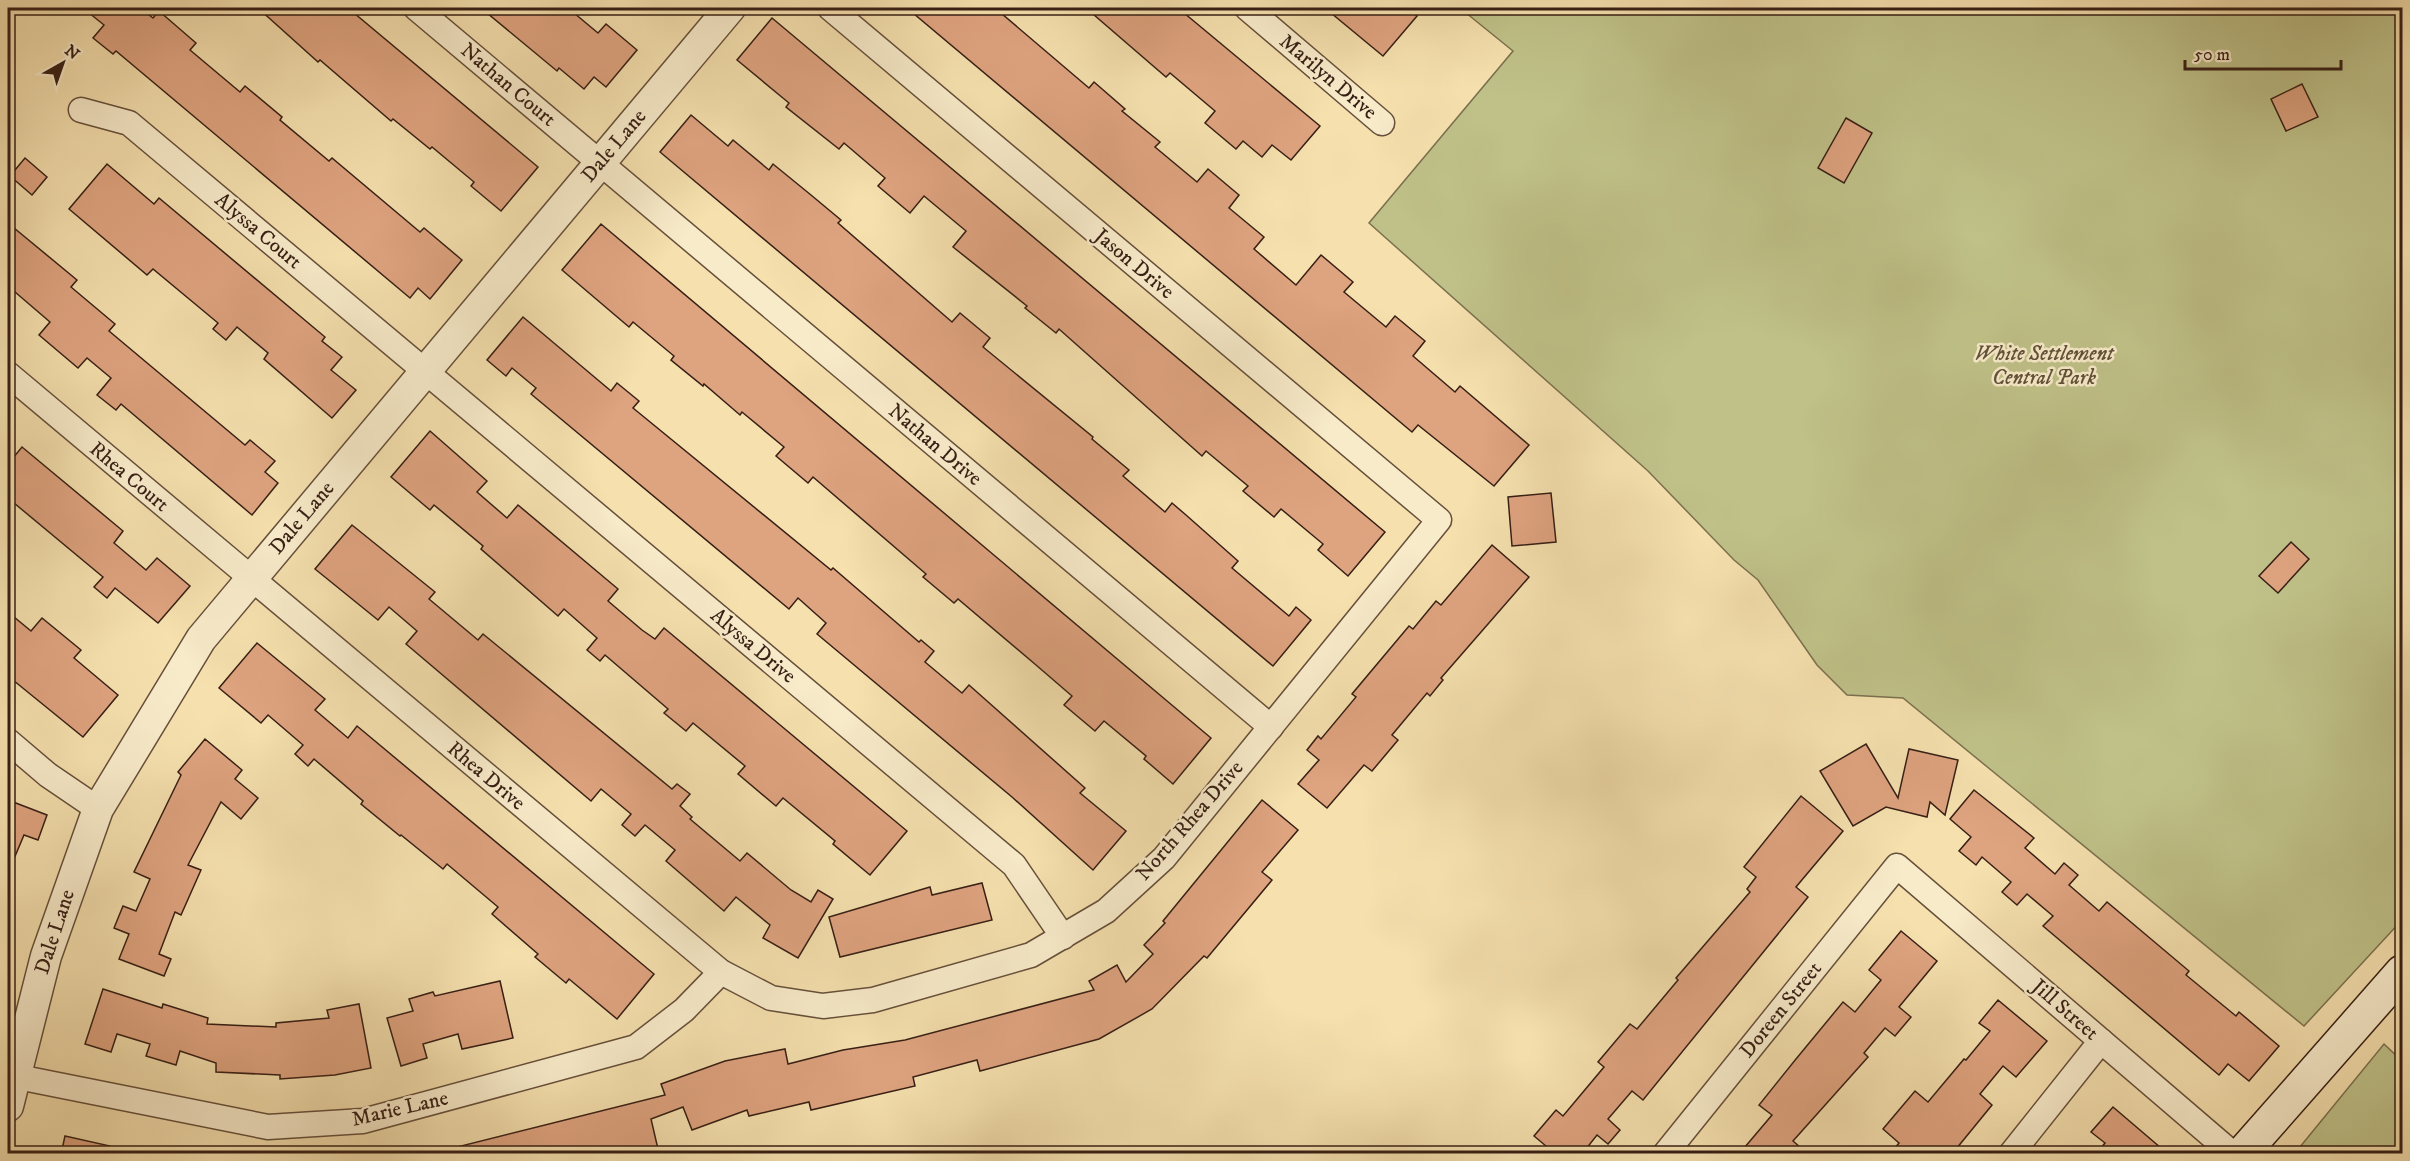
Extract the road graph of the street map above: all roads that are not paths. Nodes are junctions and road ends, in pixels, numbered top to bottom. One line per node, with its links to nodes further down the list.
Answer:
1 (416, 8): 7 (street, Nathan Court)
2 (730, 8): 7 (street, Dale Lane)
3 (830, 8): 10 (street, Jason Drive)
4 (1247, 8): 6 (street, Marilyn Drive)
5 (81, 110): 8 (street, Alyssa Court)
6 (1382, 123)
7 (600, 163): 8 (street, Dale Lane); 12 (street, Nathan Drive)
8 (425, 371): 11 (street, Dale Lane); 16 (street, Alyssa Drive)
9 (8, 374): 11 (street, Rhea Court)
10 (1439, 520): 12 (street, North Rhea Drive)
11 (250, 580): 14 (street, Dale Lane); 17 (street, Rhea Drive)
12 (1271, 727): 16 (street, North Rhea Drive)
13 (8, 741): 14 (street)
14 (98, 809): 20 (street, Dale Lane)
15 (1897, 866): 19 (street, Jill Street); 22 (street, Doreen Street)
16 (1063, 937): 17 (street, North Rhea Drive)
17 (721, 972): 20 (street, Marie Lane)
18 (2403, 972): 25 (main road)
19 (2101, 1041): 23 (street); 24 (street, Jill Street)
20 (10, 1076): 21 (street, Dale Lane)
21 (8, 1106)
22 (1665, 1154)
23 (2011, 1154)
24 (2233, 1154)
25 (2242, 1154)

